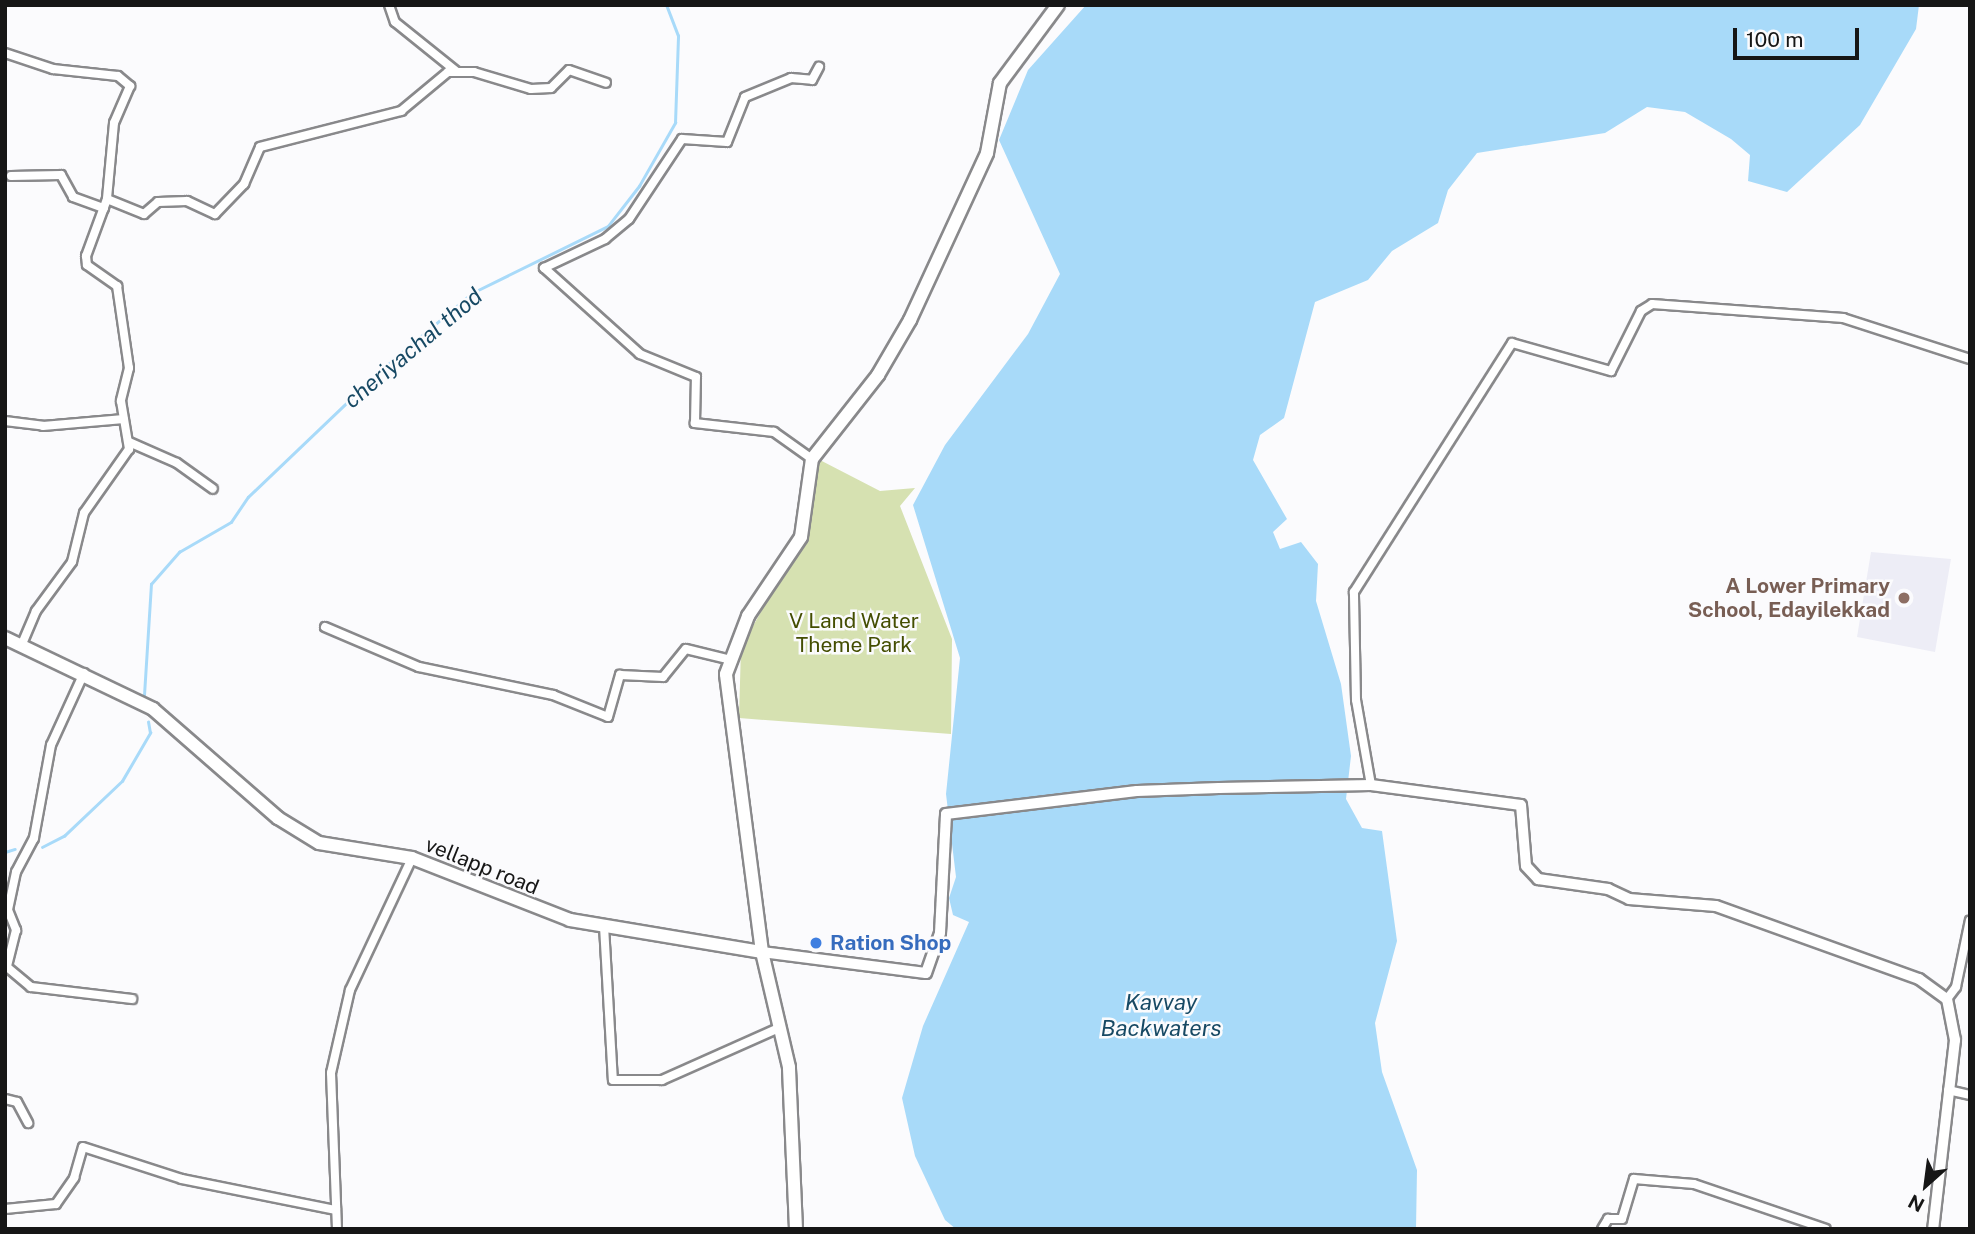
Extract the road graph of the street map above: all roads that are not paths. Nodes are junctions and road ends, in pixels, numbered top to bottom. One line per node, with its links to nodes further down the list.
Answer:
1 (389, 5): 5 (street)
2 (1058, 5): 13 (main road)
3 (5, 54): 8 (street)
4 (819, 66): 13 (street)
5 (456, 71): 6 (street); 8 (street)
6 (606, 83)
7 (11, 176): 8 (street)
8 (105, 204): 10 (street)
9 (1970, 359): 20 (street)
10 (124, 419): 11 (street); 12 (street)
11 (5, 421)
12 (129, 442): 14 (street); 17 (street)
13 (812, 459): 18 (main road)
14 (213, 489)
15 (325, 627): 18 (street)
16 (5, 638): 17 (main road, vellapp road)
17 (22, 644): 19 (main road, vellapp road)
18 (731, 660): 24 (main road)
19 (84, 673): 21 (main road, vellapp road); 25 (street)
20 (1371, 785): 24 (street, vellapp road); 27 (street)
21 (412, 858): 23 (main road, vellapp road); 34 (street)
22 (1970, 920): 27 (street)
23 (604, 926): 24 (main road, vellapp road); 28 (street)
24 (762, 952): 28 (main road)
25 (8, 972): 26 (street)
26 (132, 999)
27 (1947, 999): 29 (street)
28 (781, 1027): 36 (main road)
29 (1948, 1090): 30 (street); 39 (street)
30 (1970, 1095)
31 (5, 1099): 32 (street)
32 (28, 1123)
33 (5, 1209): 34 (street)
34 (336, 1210): 35 (street)
35 (337, 1229)
36 (796, 1229)
37 (1602, 1229): 38 (street)
38 (1826, 1229)
39 (1933, 1229)

